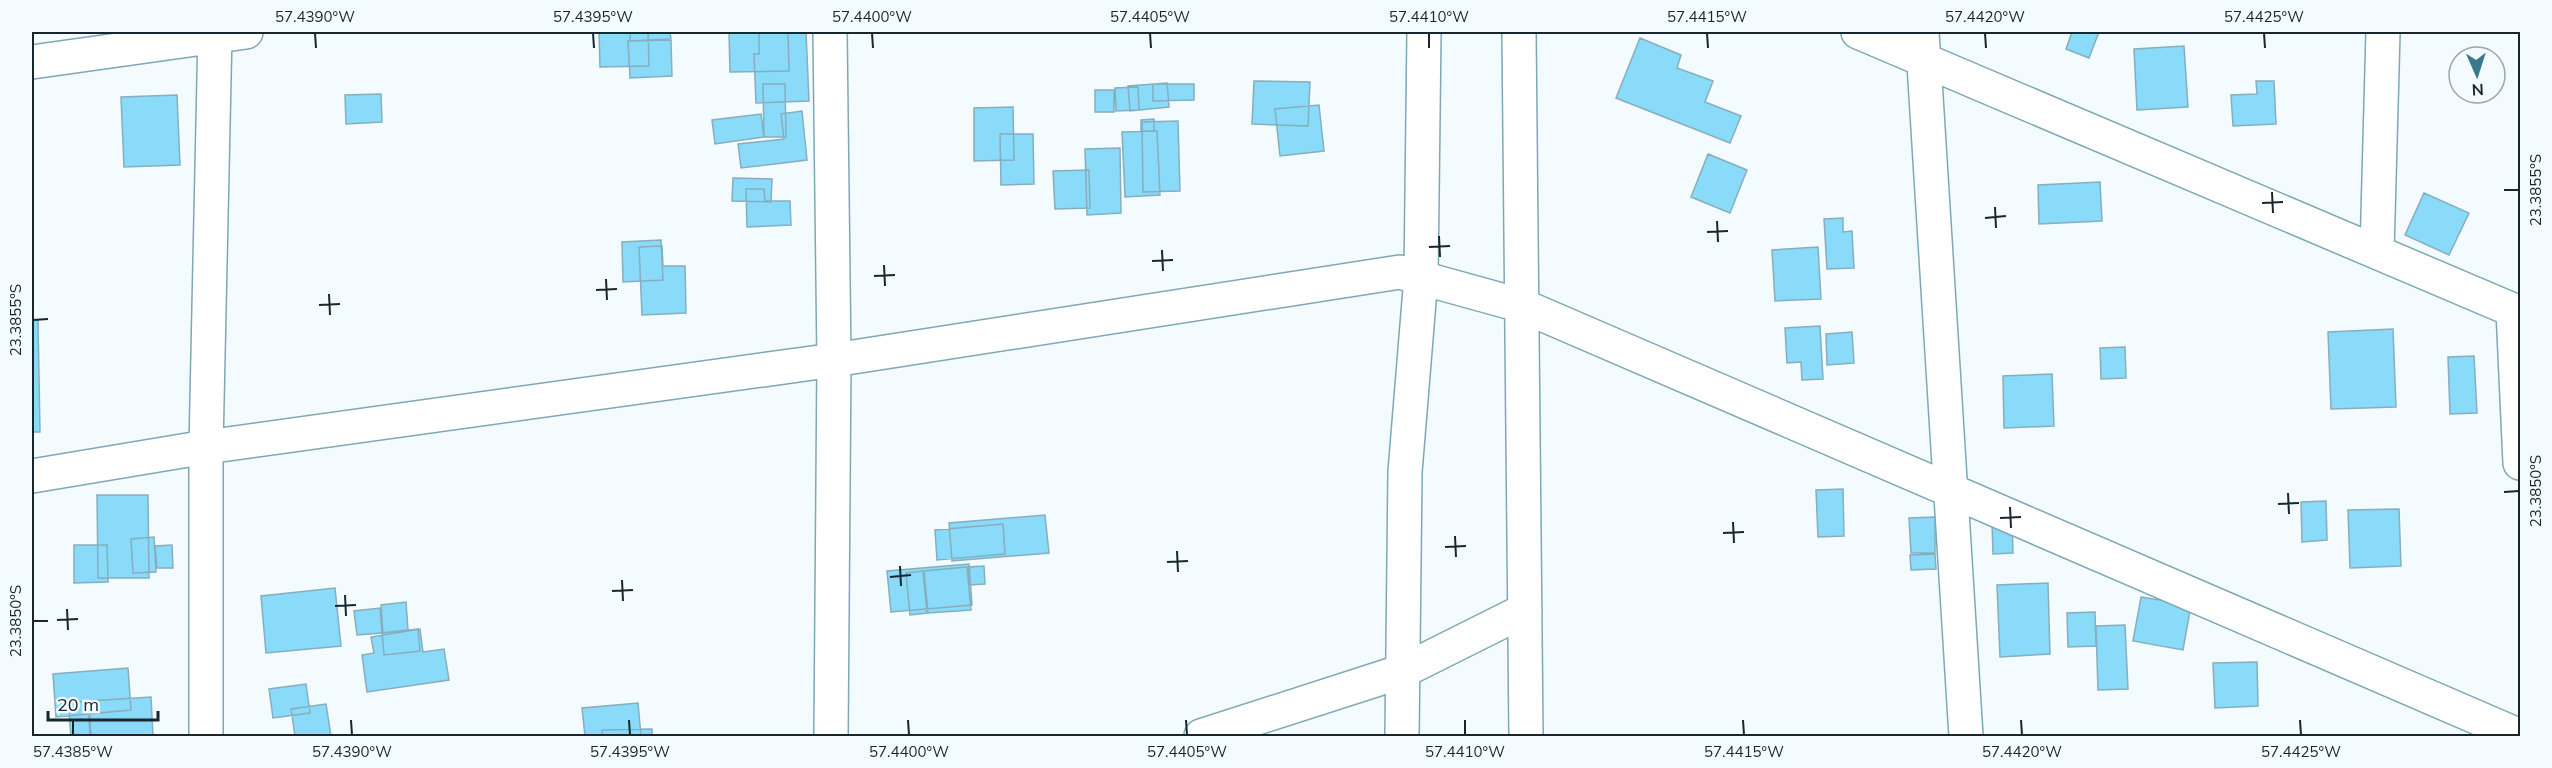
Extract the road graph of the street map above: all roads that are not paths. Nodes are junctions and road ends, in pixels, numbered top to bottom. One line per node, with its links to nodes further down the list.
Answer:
1 (830, 32): 13 (street)
2 (1424, 32): 10 (street)
3 (1520, 32): 11 (street)
4 (1858, 32): 7 (street)
5 (2383, 32): 9 (street)
6 (225, 33): 8 (street); 14 (street)
7 (1923, 45): 9 (street); 17 (street)
8 (32, 62)
9 (2377, 252): 12 (street)
10 (1421, 277): 11 (street); 13 (street); 19 (street)
11 (1522, 306): 17 (street); 18 (street)
12 (2517, 311): 15 (street)
13 (834, 360): 14 (street); 21 (street)
14 (206, 447): 16 (street); 20 (street)
15 (2520, 463)
16 (32, 476)
17 (1950, 491): 25 (street); 26 (street)
18 (1525, 610): 19 (street); 24 (street)
19 (1403, 672): 22 (street); 23 (street)
20 (206, 736)
21 (831, 736)
22 (1201, 736)
23 (1402, 736)
24 (1526, 736)
25 (1966, 736)
26 (2520, 736)

